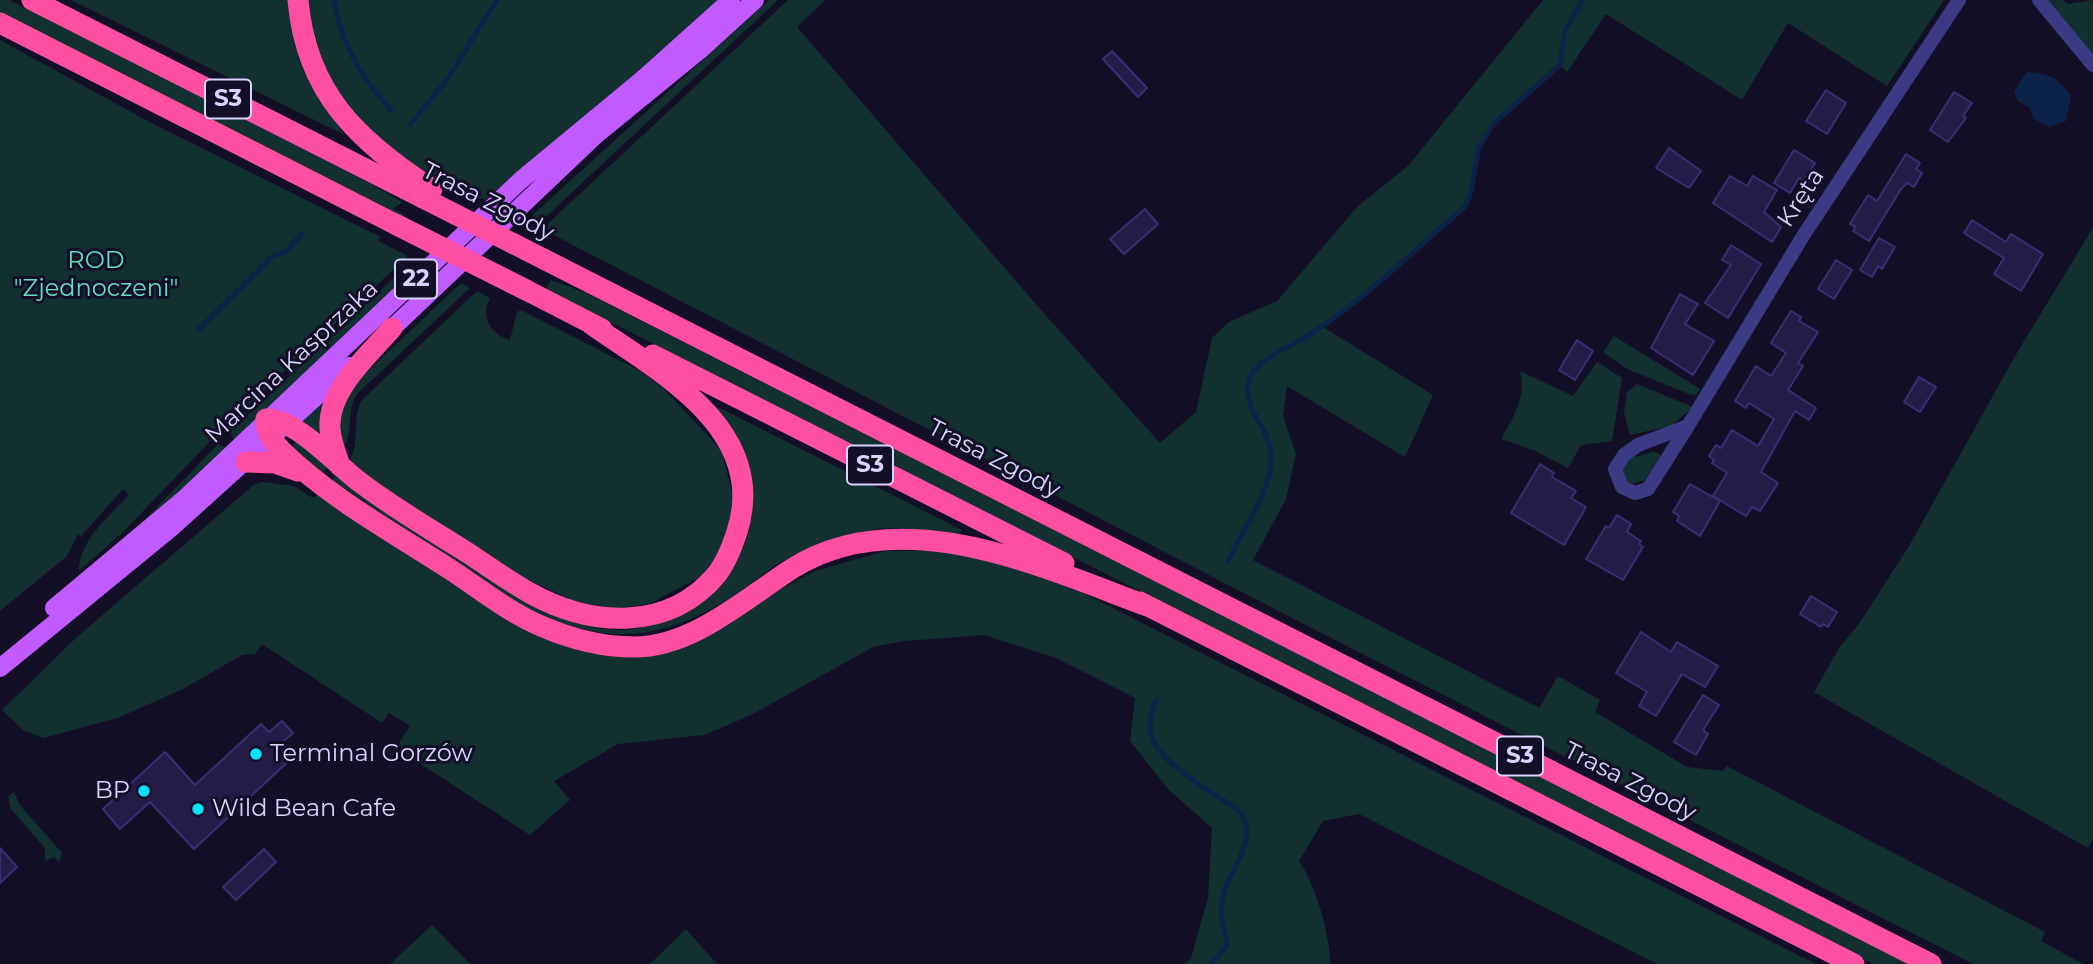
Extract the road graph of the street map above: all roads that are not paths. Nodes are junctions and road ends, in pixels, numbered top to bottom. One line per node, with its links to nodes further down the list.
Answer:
1 (32, 0): 9 (highway, Trasa Zgody / S3)
2 (298, 0): 9 (highway)
3 (731, 0): 13 (main road, Marcina Kasprzaka / 22)
4 (755, 0): 11 (main road, Marcina Kasprzaka / 22)
5 (1959, 0): 12 (street, Kręta)
6 (2039, 0): 8 (street)
7 (0, 23): 10 (highway, S3, bridge)
8 (2093, 65)
9 (428, 193): 21 (highway, Trasa Zgody / S3, bridge)
10 (591, 324): 15 (highway); 17 (highway, S3)
11 (392, 328): 13 (main road, Marcina Kasprzaka / 22); 15 (highway)
12 (1688, 426): 12 (street, Kręta)
13 (274, 428): 14 (main road, Marcina Kasprzaka / 22); 15 (highway); 16 (highway); 18 (main road, Marcina Kasprzaka / 22)
14 (246, 462): 16 (highway); 19 (main road, Marcina Kasprzaka / 22)
15 (340, 466)
16 (320, 483): 17 (highway)
17 (1150, 607): 20 (highway, S3)
18 (5, 649)
19 (0, 668)
20 (1854, 964)
21 (1931, 964)

